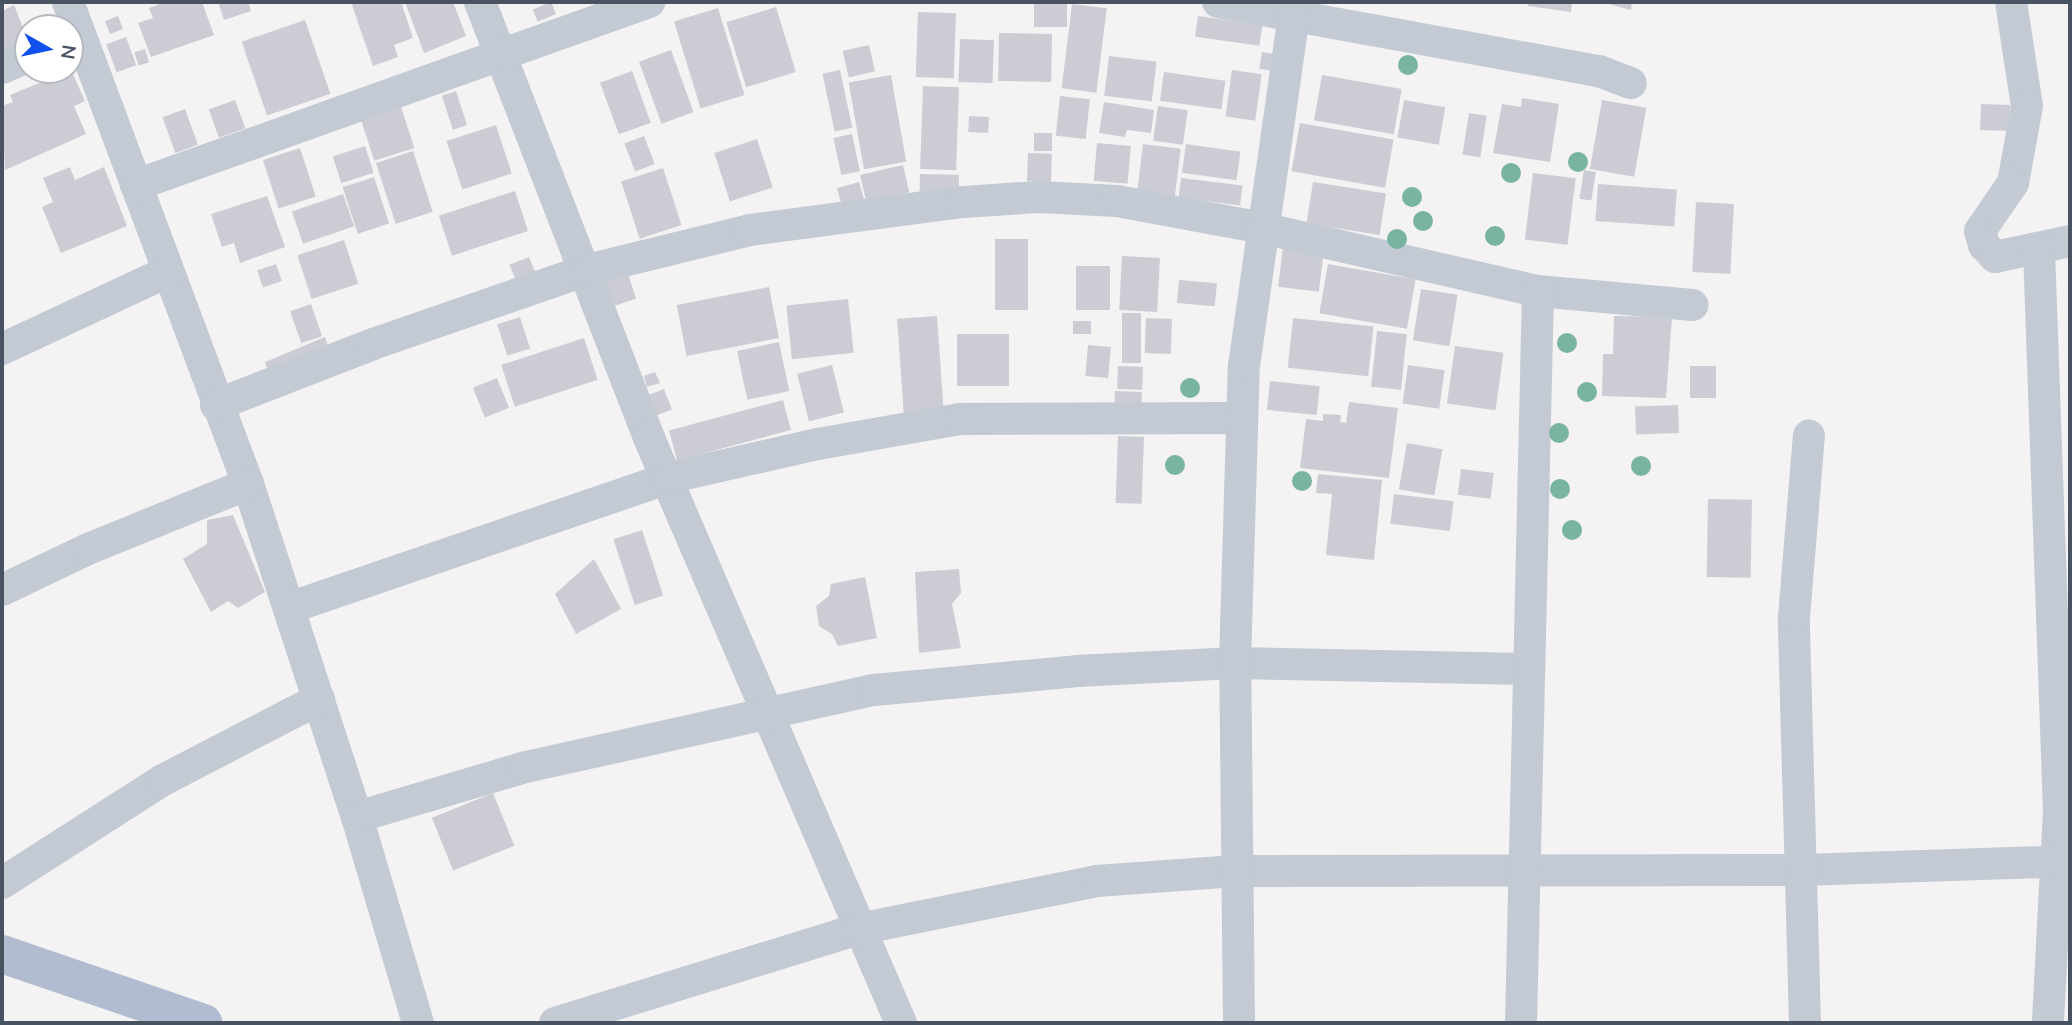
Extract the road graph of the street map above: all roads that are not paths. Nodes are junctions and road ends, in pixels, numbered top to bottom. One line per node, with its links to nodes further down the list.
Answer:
1 (480, 2): 6 (street)
2 (649, 2): 6 (street)
3 (1218, 2): 5 (street)
4 (2011, 2): 12 (street)
5 (1295, 8): 8 (street); 10 (street)
6 (502, 54): 9 (street); 13 (street)
7 (84, 60): 9 (street)
8 (1631, 83)
9 (136, 185): 14 (street)
10 (1262, 228): 13 (street); 15 (street); 19 (street)
11 (2070, 241): 12 (street)
12 (2039, 250): 30 (street)
13 (587, 271): 18 (street); 21 (street)
14 (167, 272): 17 (street); 18 (street)
15 (1538, 291): 16 (street); 26 (street)
16 (1692, 305)
17 (2, 349)
18 (216, 405): 22 (street)
19 (1242, 418): 21 (street); 25 (street)
20 (1809, 436): 32 (street)
21 (668, 478): 24 (street); 28 (street)
22 (248, 484): 23 (street); 24 (street)
23 (2, 590)
24 (289, 608): 27 (street)
25 (1236, 663): 26 (street); 28 (street); 33 (street)
26 (1530, 669): 31 (street)
27 (319, 699): 29 (street); 34 (street)
28 (769, 713): 29 (street); 35 (street)
29 (357, 817): 38 (street)
30 (2063, 861): 32 (street); 44 (street)
31 (1525, 870): 32 (street); 33 (street); 42 (street)
32 (1803, 870): 43 (street)
33 (1236, 871): 35 (street); 41 (street)
34 (2, 883)
35 (859, 929): 39 (street); 40 (street)
36 (2, 954): 37 (main road)
37 (204, 1023)
38 (418, 1023)
39 (555, 1023)
40 (901, 1023)
41 (1239, 1023)
42 (1521, 1023)
43 (1805, 1023)
44 (2048, 1023)

